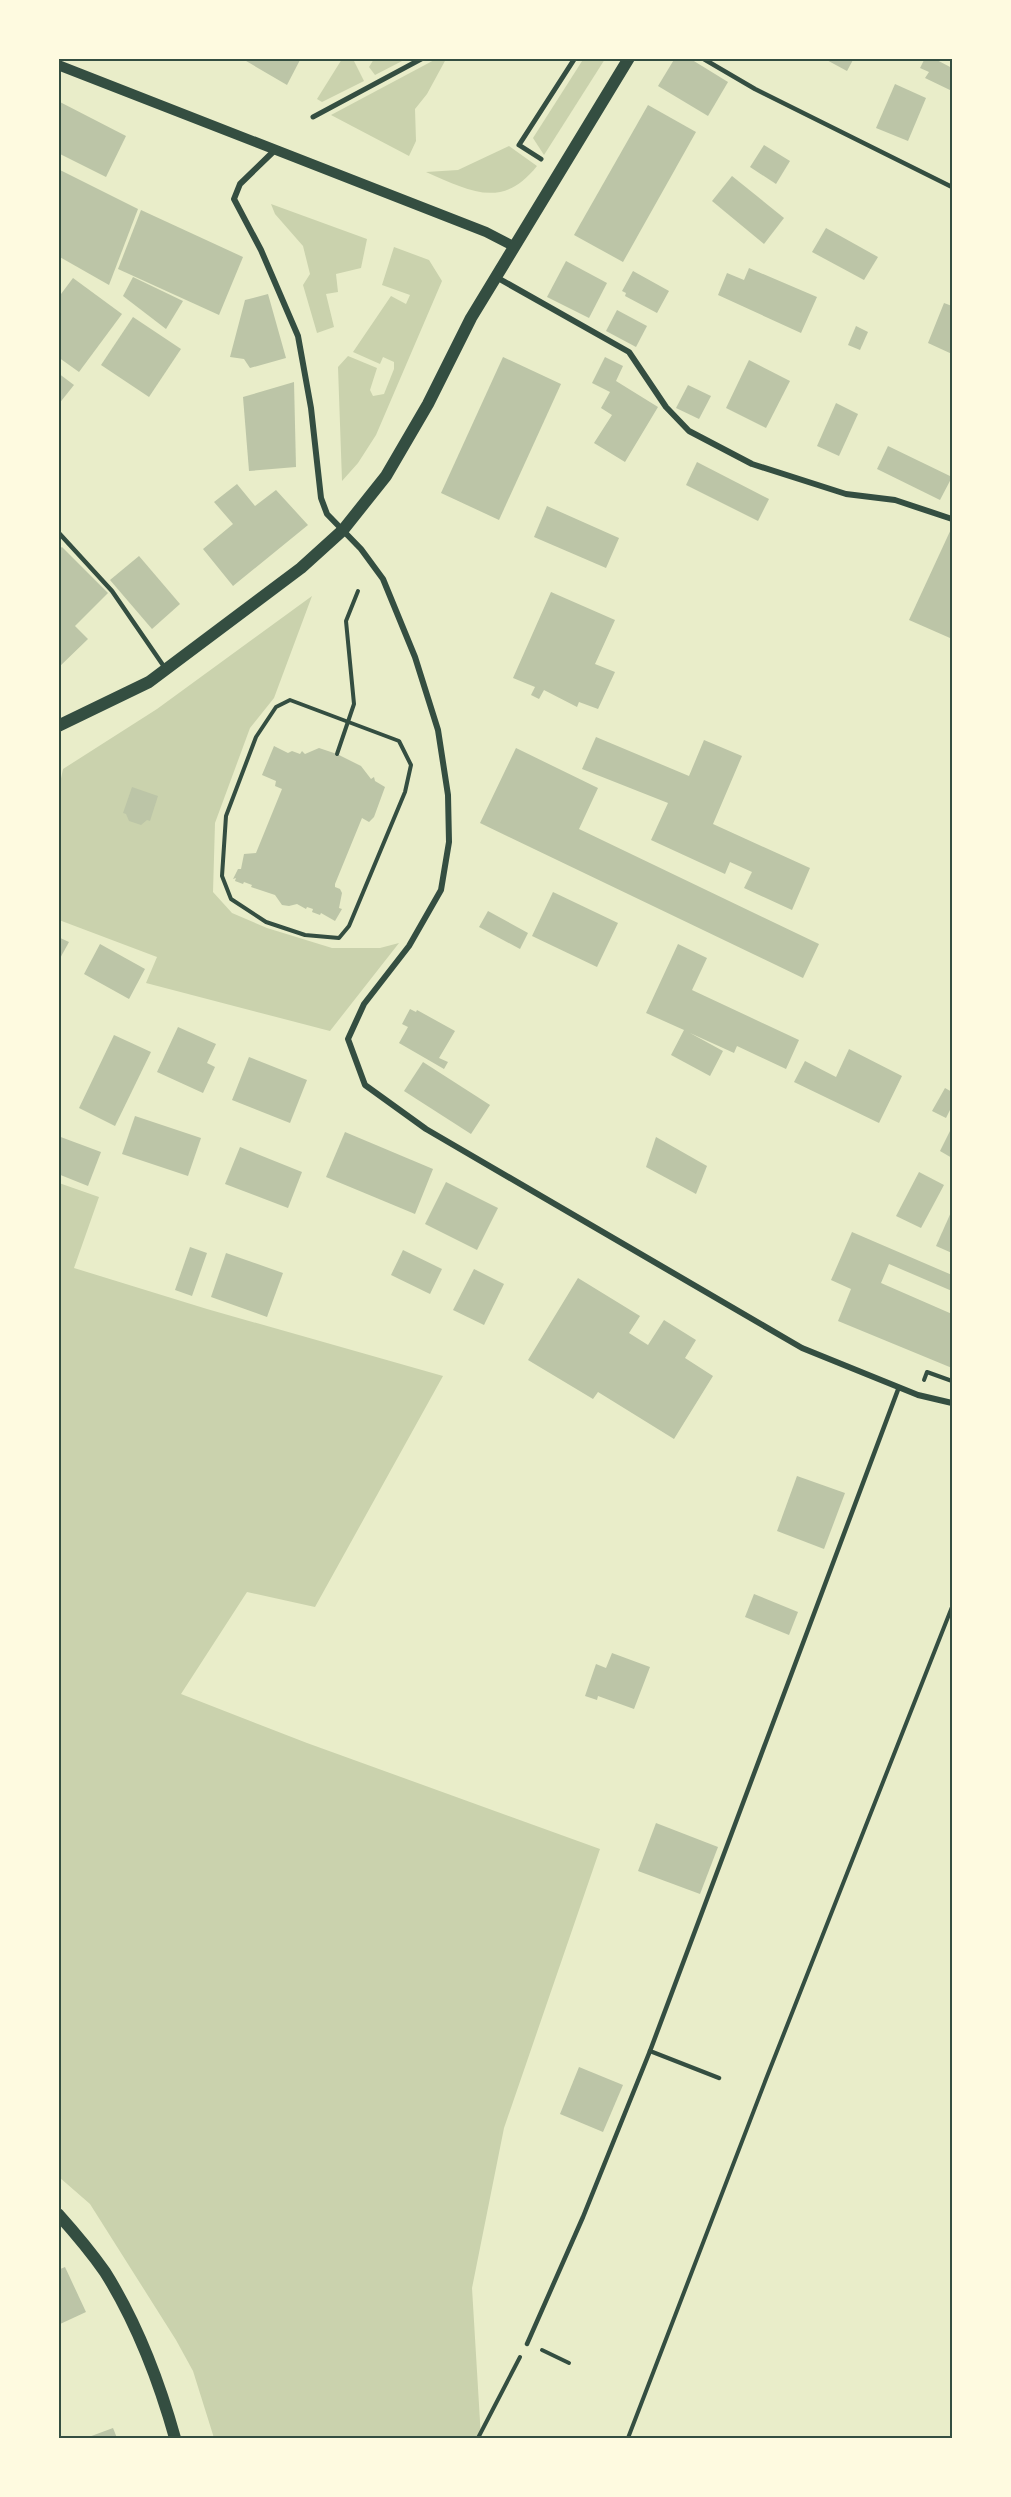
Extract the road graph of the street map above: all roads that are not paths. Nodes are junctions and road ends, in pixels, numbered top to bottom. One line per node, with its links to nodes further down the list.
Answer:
1 (423, 58): 6 (street)
2 (574, 58): 8 (street)
3 (629, 58): 12 (main road)
4 (702, 58): 11 (lane)
5 (58, 65): 9 (street)
6 (313, 117)
7 (513, 141): 8 (street)
8 (519, 145): 10 (street)
9 (275, 150): 12 (street); 15 (street)
10 (541, 159)
11 (952, 187)
12 (513, 246): 13 (main road)
13 (496, 277): 14 (street); 15 (main road)
14 (952, 519)
15 (343, 530): 17 (main road); 19 (street)
16 (58, 532): 17 (lane)
17 (167, 670): 18 (main road)
18 (58, 726)
19 (899, 1387): 20 (street); 21 (lane)
20 (952, 1403)
21 (650, 2051): 22 (lane); 24 (lane)
22 (719, 2078)
23 (58, 2214): 25 (main road)
24 (527, 2343)
25 (175, 2439)

